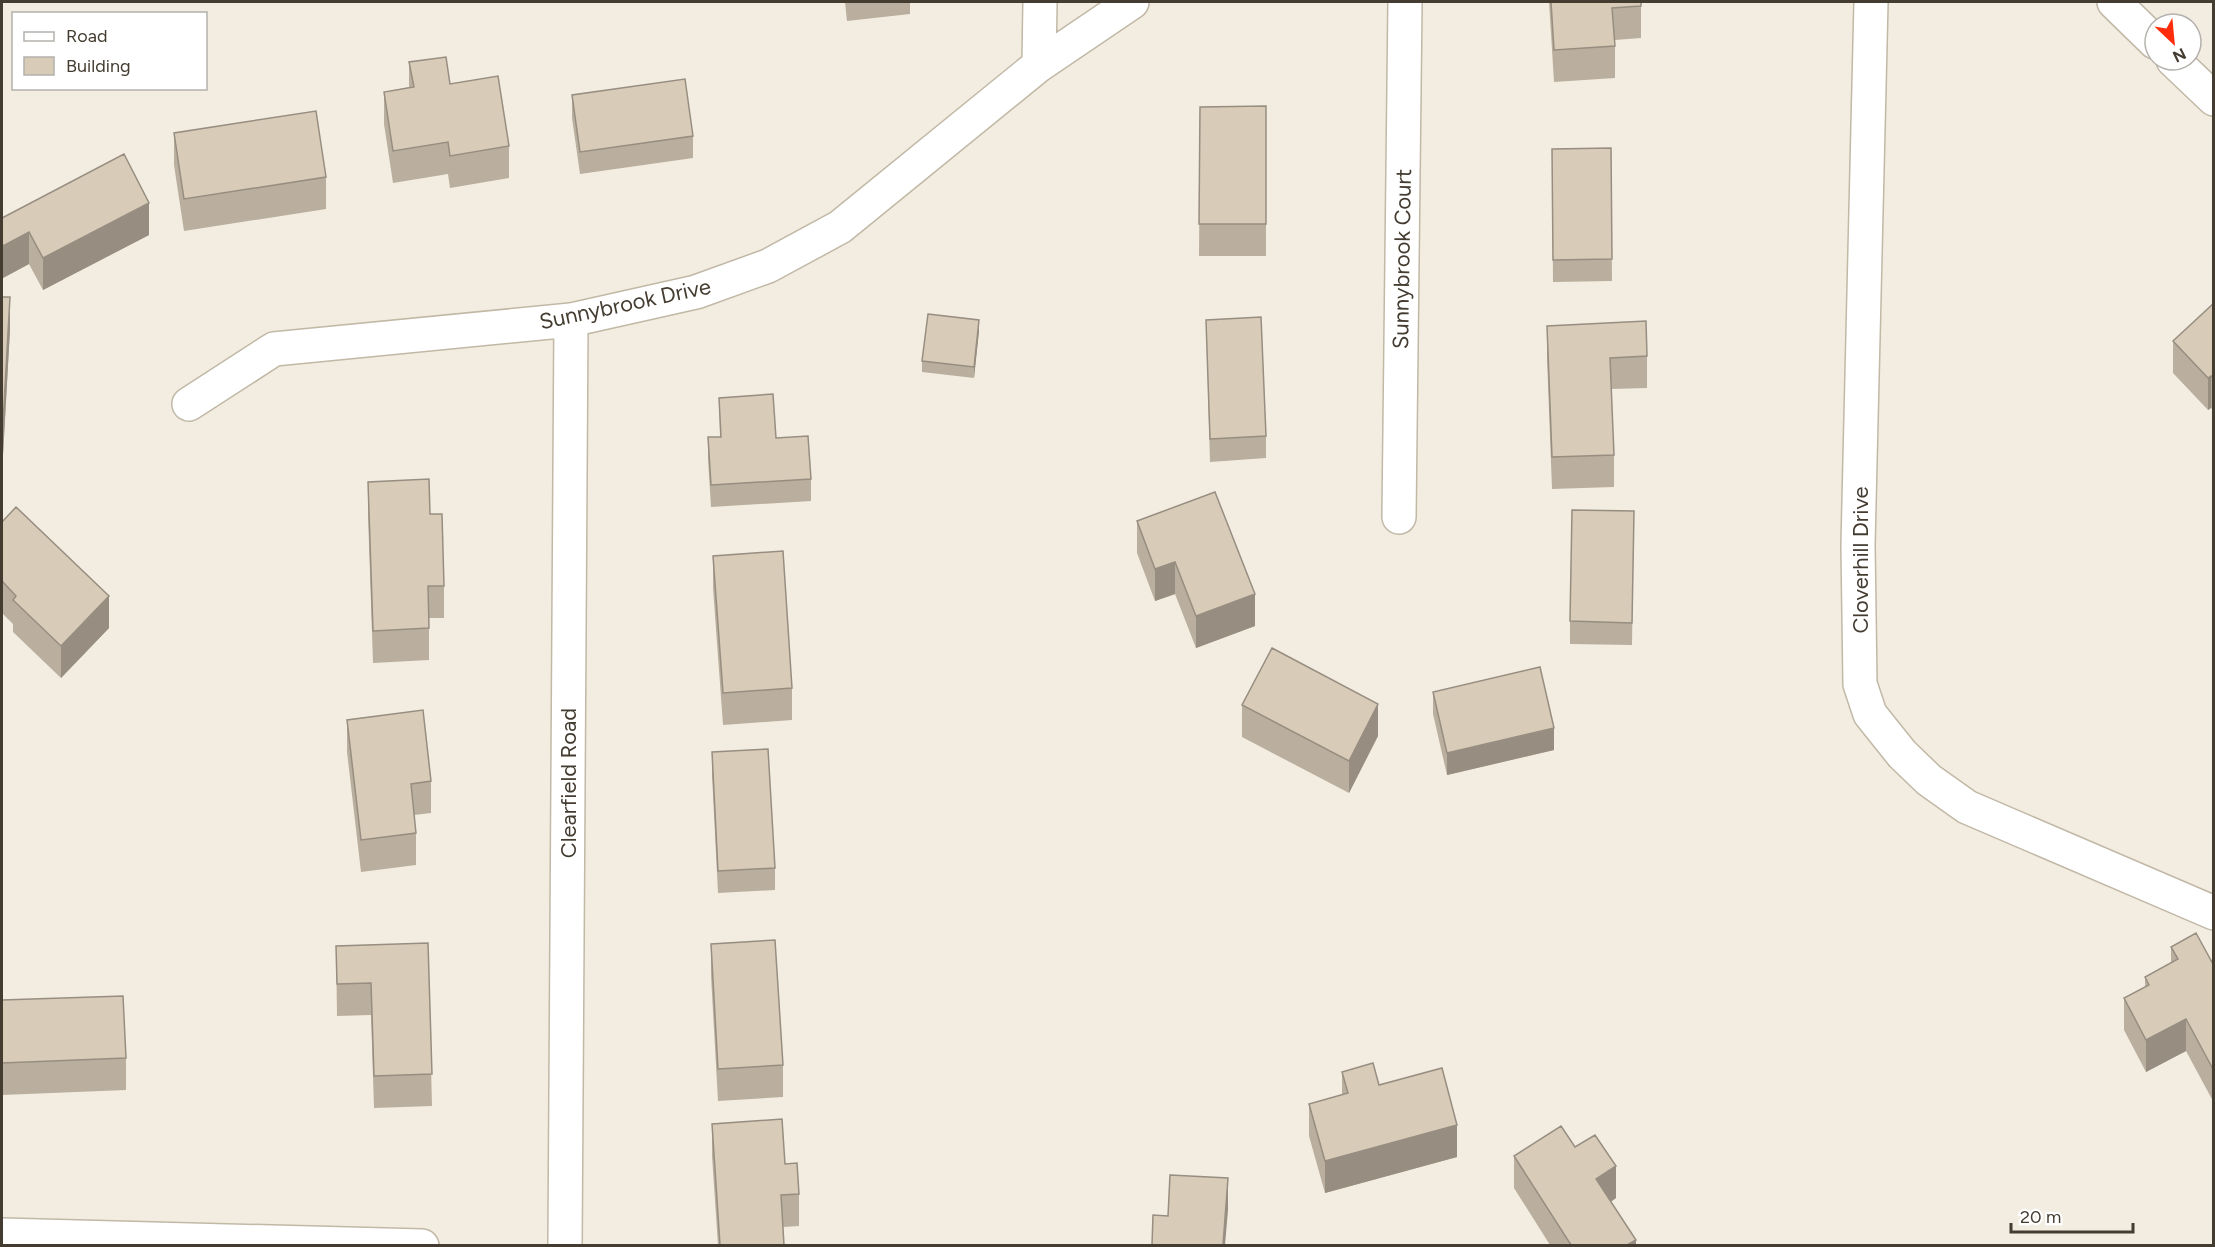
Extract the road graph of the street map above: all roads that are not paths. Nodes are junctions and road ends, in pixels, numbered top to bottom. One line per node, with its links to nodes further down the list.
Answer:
1 (1040, 2): 7 (street)
2 (1131, 2): 7 (street, Sunnybrook Drive)
3 (1405, 2): 12 (street, Sunnybrook Court)
4 (1871, 2): 13 (street, Cloverhill Drive)
5 (2114, 2): 6 (street)
6 (2143, 30)
7 (1039, 65): 10 (street, Sunnybrook Drive)
8 (2186, 72): 9 (street)
9 (2214, 99)
10 (571, 320): 11 (street, Sunnybrook Drive); 16 (street, Clearfield Road)
11 (189, 404)
12 (1399, 517)
13 (2214, 913)
14 (2, 1235): 15 (street)
15 (422, 1245)
16 (564, 1245)

